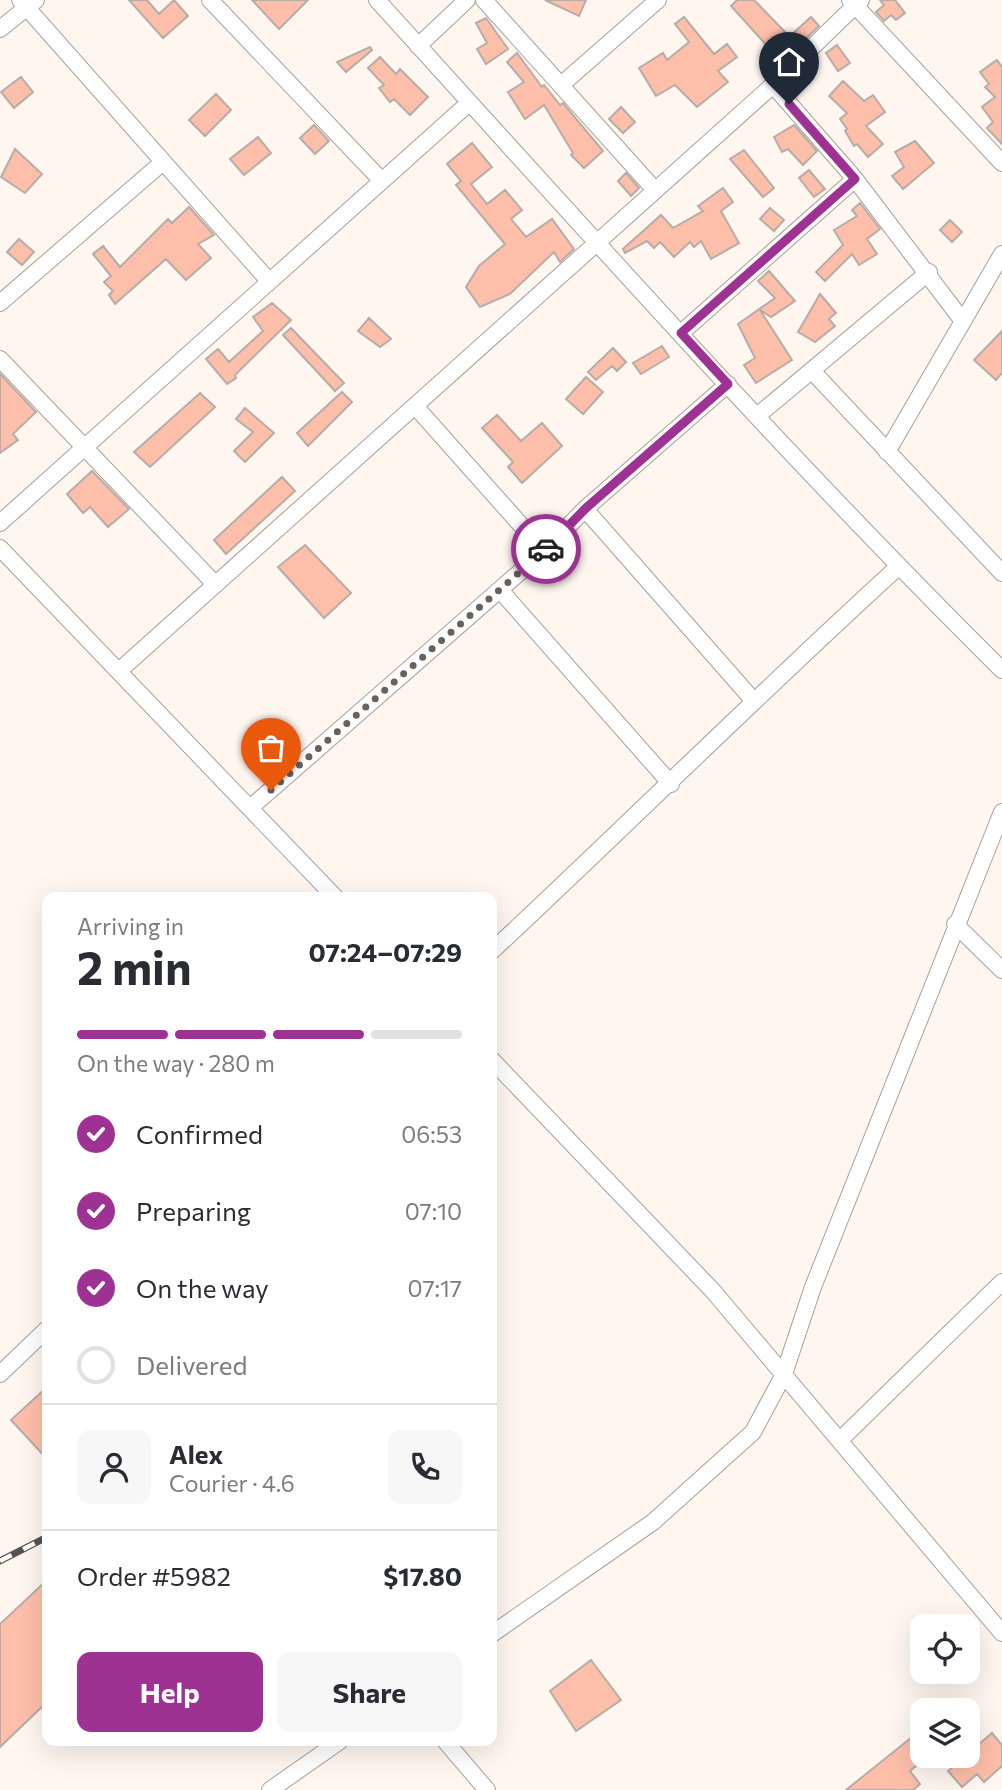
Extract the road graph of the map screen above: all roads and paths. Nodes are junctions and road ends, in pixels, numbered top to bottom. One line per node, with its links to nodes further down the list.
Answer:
1 (210, 0): 16 (street)
2 (377, 0): 9 (street)
3 (467, 0): 9 (street)
4 (484, 0): 10 (street)
5 (28, 2): 8 (street); 13 (street)
6 (653, 2): 10 (street)
7 (856, 2): 11 (street); 14 (street)
8 (0, 29)
9 (418, 46): 12 (street)
10 (561, 85): 17 (street)
11 (773, 85): 15 (street); 17 (street)
12 (468, 103): 16 (street); 18 (street)
13 (163, 162): 21 (street); 22 (street)
14 (1002, 163)
15 (855, 179): 20 (street); 24 (street)
16 (382, 181): 21 (street)
17 (655, 190): 18 (street)
18 (596, 243): 24 (street); 28 (street)
19 (1002, 254): 23 (street)
20 (929, 272): 23 (street); 26 (street)
21 (268, 281): 30 (street)
22 (0, 303)
23 (962, 320): 31 (street)
24 (681, 333): 27 (street)
25 (0, 359): 30 (street)
26 (813, 372): 29 (street); 31 (street)
27 (728, 384): 29 (street); 32 (street)
28 (415, 406): 35 (street); 38 (street)
29 (757, 416): 36 (street)
30 (84, 447): 33 (street); 38 (street)
31 (887, 452): 37 (street)
32 (585, 509): 35 (street); 42 (street)
33 (0, 523)
34 (0, 548): 40 (street)
35 (544, 551): 39 (street)
36 (898, 567): 41 (street); 42 (street)
37 (1002, 573)
38 (215, 584): 40 (street)
39 (500, 590): 43 (street); 44 (street)
40 (120, 670): 44 (street)
41 (1002, 670)
42 (753, 700): 43 (street)
43 (671, 784): 48 (street)
44 (250, 808): 46 (street)
45 (1002, 812): 47 (street)
46 (330, 892)
47 (955, 924): 49 (street); 54 (street)
48 (497, 946)
49 (1002, 970)
50 (497, 1065): 54 (street)
51 (1002, 1282): 55 (street)
52 (42, 1334): 53 (street)
53 (0, 1374)
54 (784, 1374): 55 (street); 56 (street)
55 (840, 1440): 57 (street)
56 (497, 1631)
57 (1002, 1633)
58 (333, 1746): 60 (street)
59 (449, 1746): 61 (street)
60 (270, 1790)
61 (487, 1790)

